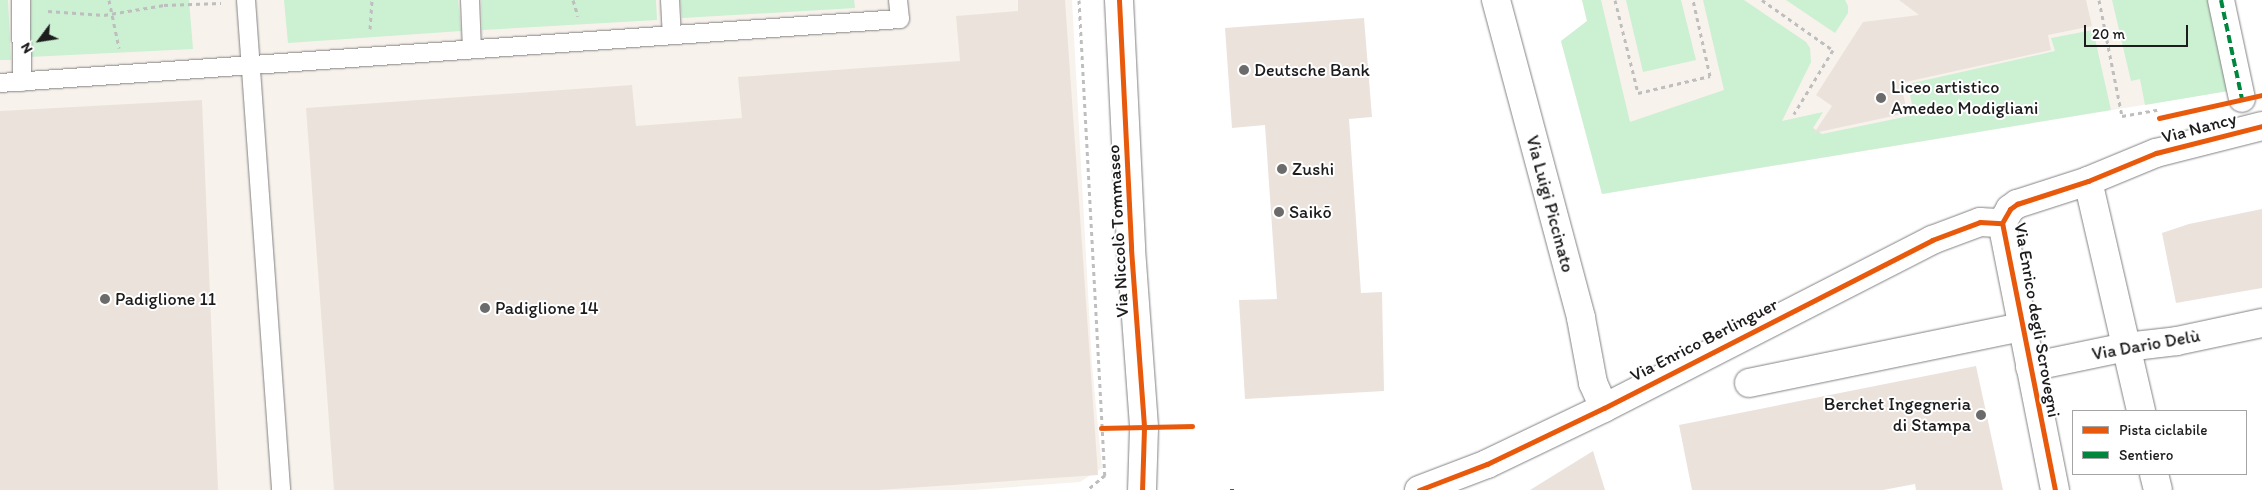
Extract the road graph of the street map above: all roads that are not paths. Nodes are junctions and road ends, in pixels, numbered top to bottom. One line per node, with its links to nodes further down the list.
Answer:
1 (21, 0): 12 (lane)
2 (246, 0): 11 (lane)
3 (470, 0): 10 (lane)
4 (670, 0): 9 (lane)
5 (898, 0): 9 (lane)
6 (1119, 0): 27 (street, Via Niccolò Tommaseo)
7 (1496, 0): 23 (street, Via Luigi Piccinato)
8 (2221, 0): 14 (street)
9 (672, 35): 10 (lane)
10 (472, 49): 11 (lane)
11 (251, 65): 12 (lane); 26 (lane)
12 (22, 82): 13 (lane)
13 (0, 83)
14 (2242, 99)
15 (2262, 126): 16 (street, Via Nancy)
16 (2088, 181): 17 (street, Via Enrico degli Scrovegni); 20 (street)
17 (2002, 223): 19 (street, Via Enrico degli Scrovegni); 23 (street, Via Enrico Berlinguer)
18 (2262, 323): 20 (street, Via Dario Delù)
19 (2022, 327): 21 (street, Via Enrico degli Scrovegni); 22 (street, Via Enrico degli Scrovegni)
20 (2126, 347): 21 (street, Via Dario Delù); 24 (street)
21 (2030, 367): 29 (street, Via Enrico degli Scrovegni)
22 (1749, 383)
23 (1604, 408): 28 (street, Via Enrico Berlinguer)
24 (2141, 410)
25 (2154, 475): 30 (street)
26 (281, 490)
27 (1142, 490)
28 (1419, 490)
29 (2055, 490)
30 (2158, 490)

